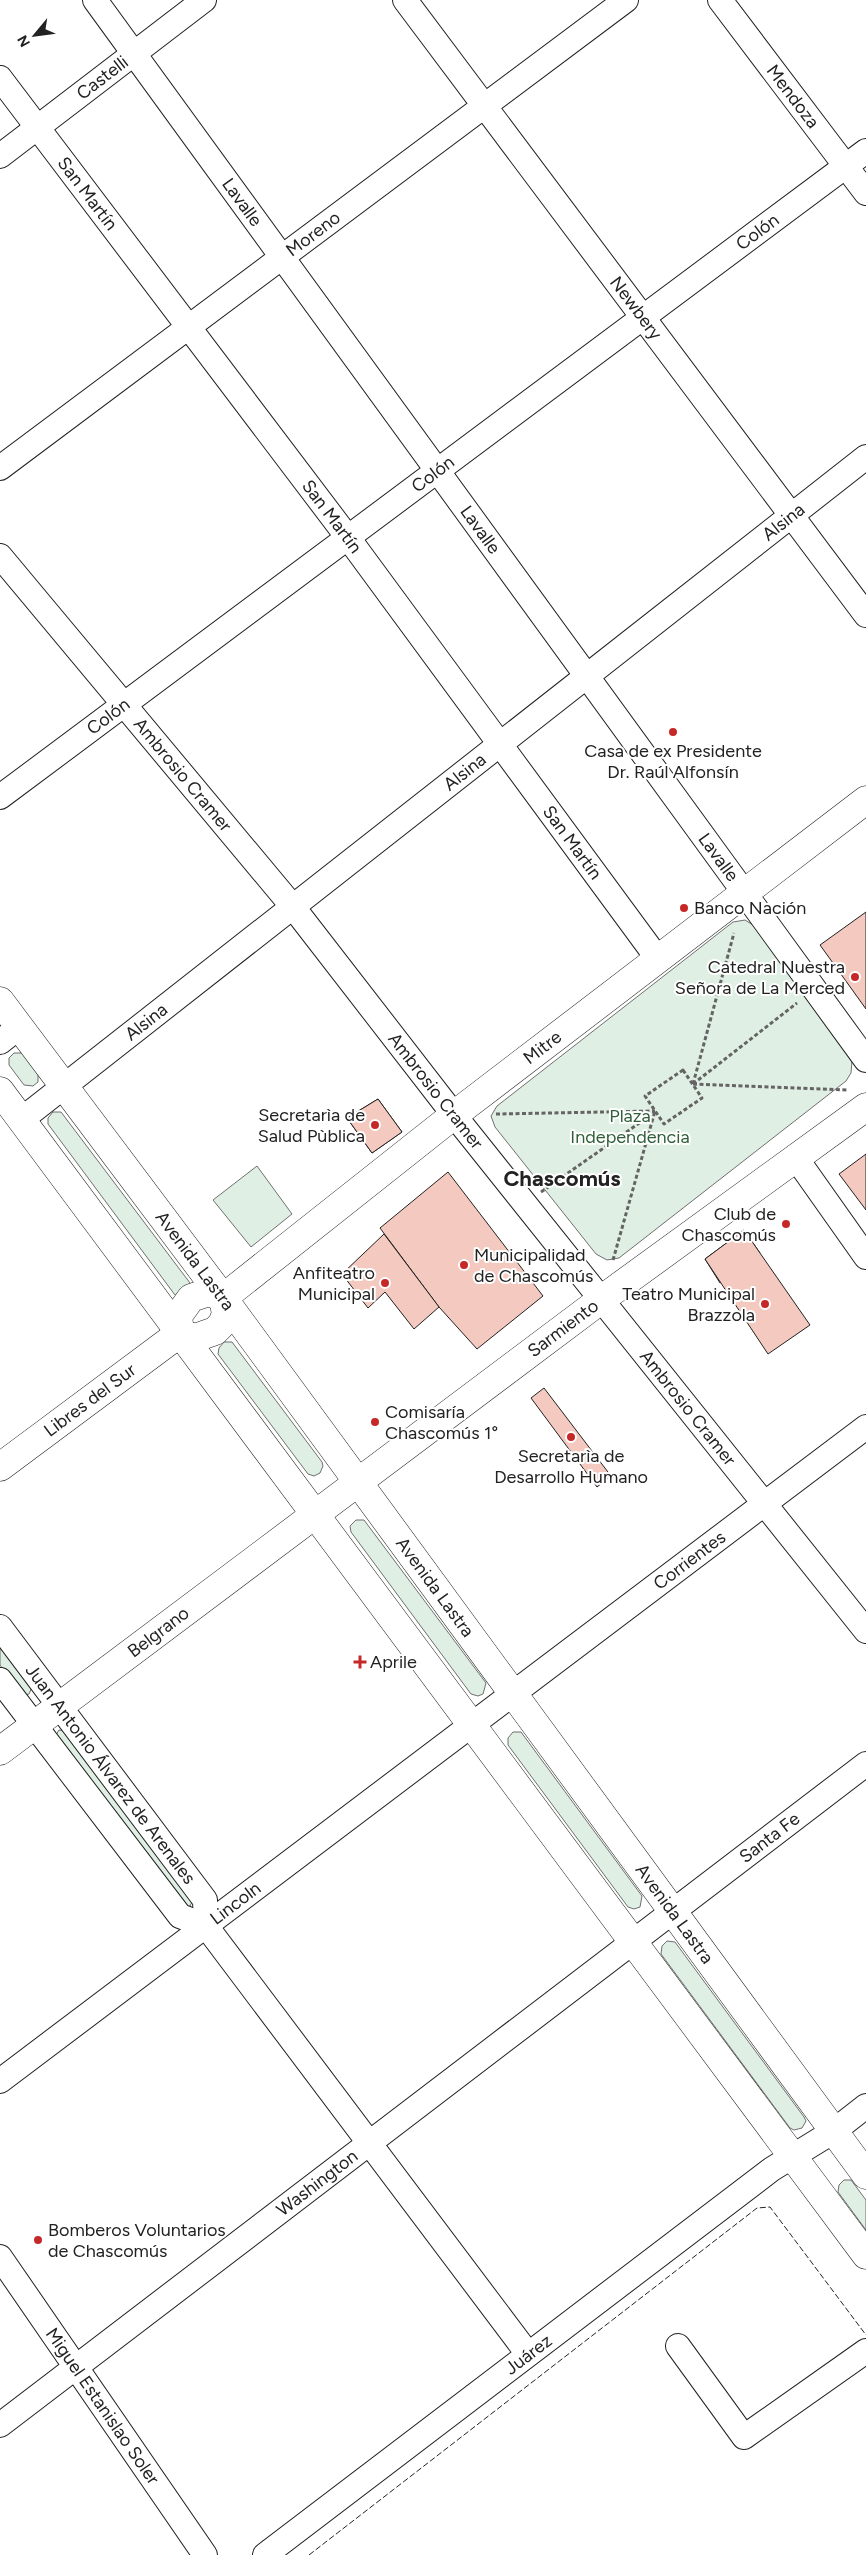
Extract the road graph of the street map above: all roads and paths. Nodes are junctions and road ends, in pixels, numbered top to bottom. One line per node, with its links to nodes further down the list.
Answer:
1 (95, 0): 6 (street, Lavalle)
2 (204, 0): 6 (street, Castelli)
3 (405, 0): 8 (street, Newbery)
4 (626, 0): 8 (street, Moreno)
5 (720, 0): 12 (street, Mendoza)
6 (135, 53): 9 (street, Castelli); 14 (street, Lavalle)
7 (0, 78): 9 (street, San Martín)
8 (486, 105): 14 (street, Moreno); 15 (street, Newbery)
9 (37, 128): 11 (street, Castelli); 16 (street, San Martín)
10 (866, 151): 12 (street, Colón)
11 (0, 156)
12 (846, 166): 13 (street, Mendoza); 15 (street, Colón)
13 (866, 193)
14 (282, 257): 16 (street, Moreno); 19 (street, Lavalle)
15 (645, 317): 19 (street, Colón); 20 (street, Newbery)
16 (189, 327): 18 (street, Moreno); 21 (street, San Martín)
17 (866, 457): 20 (street, Alsina)
18 (0, 468)
19 (439, 471): 21 (street, Colón); 24 (street, Lavalle)
20 (791, 514): 23 (street, Newbery); 24 (street, Alsina)
21 (349, 539): 25 (street, Colón); 26 (street, San Martín)
22 (0, 556): 25 (street, Ambrosio Cramer)
23 (866, 615)
24 (586, 675): 26 (street, Alsina); 29 (street, Lavalle)
25 (123, 704): 27 (street, Colón); 30 (street, Ambrosio Cramer)
26 (501, 743): 30 (street, Alsina); 32 (street, San Martín)
27 (0, 798)
28 (866, 800): 29 (main road, Mitre)
29 (744, 893): 32 (main road, Mitre); 33 (street, Lavalle)
30 (293, 907): 38 (street, Alsina); 43 (street, Ambrosio Cramer)
31 (734, 931): 37 (path)
32 (658, 959): 43 (main road, Mitre)
33 (815, 990): 36 (street, Lavalle); 37 (path)
34 (0, 1001): 35 (main road, Avenida Lastra)
35 (10, 1034): 38 (main road, Avenida Lastra)
36 (866, 1060)
37 (693, 1084): 40 (path); 41 (path); 41 (path)
38 (65, 1087): 44 (street, Alsina); 49 (main road, Avenida Lastra)
39 (0, 1091): 44 (main road)
40 (861, 1099): 45 (main road, Sarmiento)
41 (655, 1111): 42 (path); 46 (path); 48 (path)
42 (493, 1114)
43 (454, 1115): 46 (street, Ambrosio Cramer); 49 (main road, Mitre)
44 (21, 1120): 51 (main road)
45 (796, 1158): 47 (street); 50 (main road, Sarmiento)
46 (525, 1203): 50 (street, Ambrosio Cramer)
47 (866, 1257)
48 (613, 1261)
49 (223, 1298): 51 (main road); 54 (main road, Avenida Lastra)
50 (602, 1299): 54 (main road, Sarmiento); 55 (street, Ambrosio Cramer)
51 (180, 1333): 53 (main road, Libres del Sur); 56 (main road)
52 (866, 1428): 55 (street, Corrientes)
53 (0, 1467)
54 (358, 1482): 56 (main road, Sarmiento); 60 (main road, Avenida Lastra)
55 (766, 1503): 58 (street, Ambrosio Cramer); 60 (street, Corrientes)
56 (314, 1514): 61 (main road, Belgrano); 63 (main road)
57 (0, 1627): 61 (street, Juan Antonio Álvarez de Arenales)
58 (866, 1631)
59 (0, 1680): 62 (street, Juan Antonio Álvarez de Arenales)
60 (513, 1694): 63 (street, Corrientes); 66 (main road, Avenida Lastra)
61 (60, 1706): 62 (main road, Belgrano); 67 (street, Juan Antonio Álvarez de Arenales)
62 (34, 1725): 64 (main road, Belgrano); 67 (street, Juan Antonio Álvarez de Arenales)
63 (472, 1726): 67 (street, Lincoln); 68 (main road)
64 (0, 1751)
65 (866, 1764): 66 (street, Santa Fe)
66 (672, 1911): 68 (street, Santa Fe); 71 (main road, Avenida Lastra)
67 (206, 1926): 69 (street, Lincoln); 72 (street)
68 (633, 1942): 72 (street, Washington); 73 (main road)
69 (0, 2081)
70 (866, 2106): 71 (street, Juárez)
71 (834, 2131): 73 (street, Juárez); 74 (main road, Avenida Lastra)
72 (369, 2143): 79 (street); 80 (street, Washington)
73 (793, 2157): 75 (main road); 79 (street, Juárez)
74 (866, 2175)
75 (866, 2255)
76 (0, 2257): 80 (street, Miguel Estanislao Soler)
77 (678, 2346): 78 (street)
78 (866, 2351)
79 (528, 2354): 83 (street, Juárez)
80 (76, 2367): 81 (street, Washington); 82 (street, Miguel Estanislao Soler)
81 (0, 2425)
82 (205, 2555)
83 (265, 2555)

